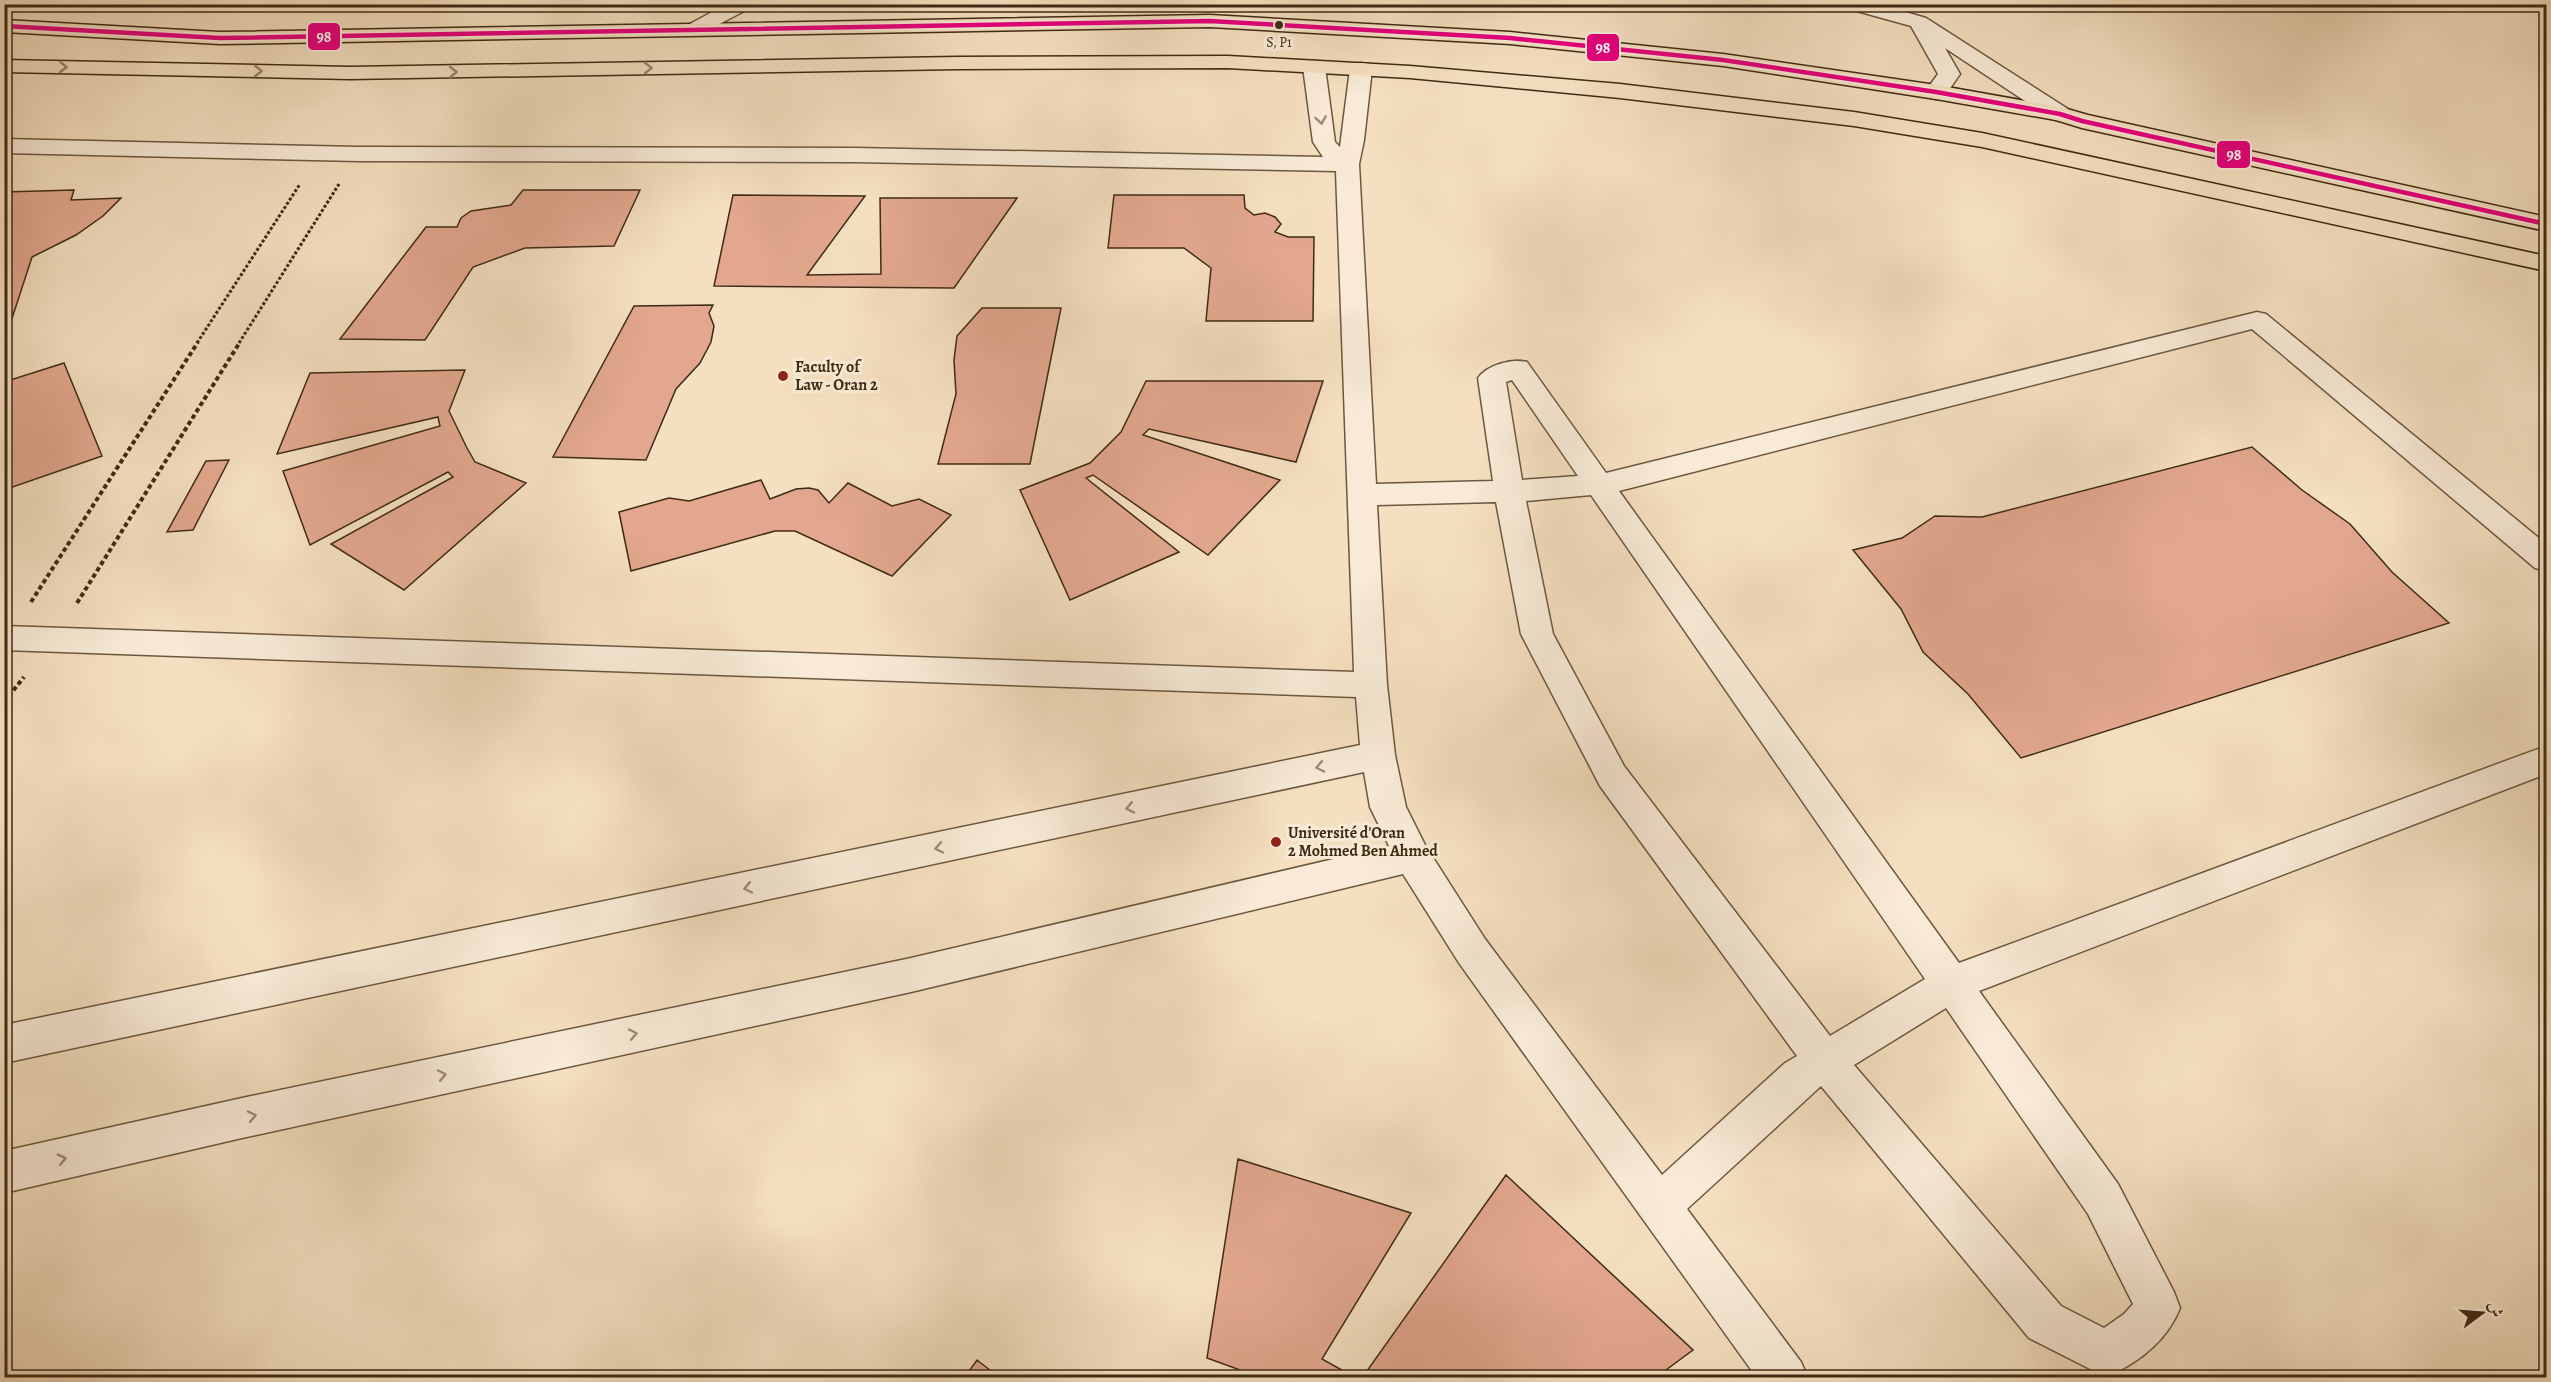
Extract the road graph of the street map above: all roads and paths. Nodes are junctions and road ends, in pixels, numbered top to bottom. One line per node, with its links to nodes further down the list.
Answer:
1 (743, 4): 6 (street)
2 (1854, 4): 4 (street)
3 (1898, 4): 4 (street)
4 (1919, 22): 10 (street); 11 (street)
5 (4, 26): 6 (main road)
6 (695, 29): 10 (main road)
7 (4, 66): 8 (main road, one-way to 8)
8 (1314, 67): 9 (main road); 15 (street, one-way to 15)
9 (1361, 69): 15 (street); 17 (main road)
10 (1936, 92): 11 (main road)
11 (2060, 114): 16 (main road)
12 (4, 146): 13 (street)
13 (320, 153): 14 (street); 22 (path)
14 (359, 154): 15 (street); 23 (path)
15 (1347, 164): 20 (street)
16 (2547, 224)
17 (2547, 264)
18 (1600, 483): 19 (street); 19 (street); 21 (street); 29 (street)
19 (1509, 491): 20 (street); 31 (street)
20 (1364, 495): 24 (street)
21 (2547, 560)
22 (6, 638): 23 (street)
23 (55, 638): 24 (street); 25 (path)
24 (1371, 685): 26 (street)
25 (4, 702)
26 (1378, 755): 28 (street); 30 (street, one-way to 30)
27 (2547, 760): 29 (street)
28 (1412, 856): 32 (street, one-way to 28); 33 (street)
29 (1951, 984): 31 (street); 31 (street)
30 (4, 1044)
31 (1825, 1061): 33 (street)
32 (4, 1172)
33 (1659, 1206): 34 (street)
34 (1785, 1377)

